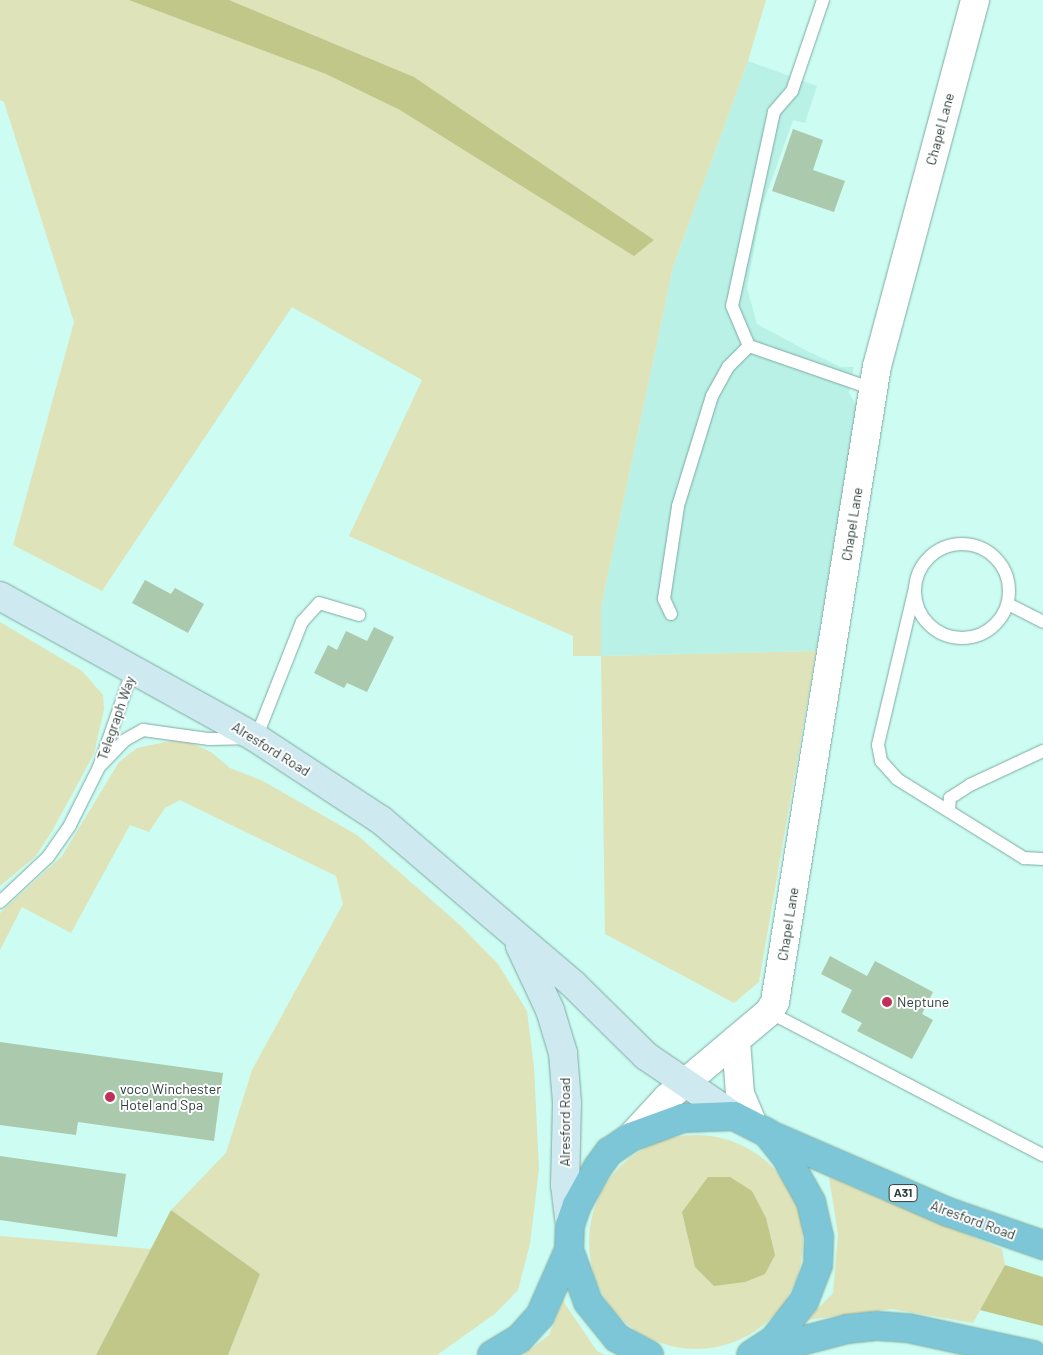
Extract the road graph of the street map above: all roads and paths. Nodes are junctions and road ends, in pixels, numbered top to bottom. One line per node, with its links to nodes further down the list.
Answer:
1 (823, 0): 3 (lane)
2 (974, 0): 4 (street, Chapel Lane)
3 (749, 346): 4 (lane); 9 (lane)
4 (873, 389): 19 (street, Chapel Lane)
5 (915, 588): 7 (lane); 7 (lane); 15 (lane)
6 (0, 596): 11 (main road, Alresford Road)
7 (1008, 604): 10 (lane)
8 (359, 614): 12 (lane)
9 (671, 614)
10 (1043, 622)
11 (134, 669): 12 (main road, Alresford Road); 14 (lane, Telegraph Way)
12 (256, 738): 14 (lane, Telegraph Way); 18 (main road, Alresford Road)
13 (1043, 751): 15 (lane)
14 (99, 767): 17 (lane, Telegraph Way)
15 (949, 811): 16 (lane)
16 (1043, 858)
17 (0, 902)
18 (516, 938): 21 (main road, Alresford Road); 25 (main road, Alresford Road)
19 (768, 1012): 20 (street, Chapel Lane); 24 (lane)
20 (736, 1040): 21 (street, Chapel Lane); 22 (street)
21 (684, 1082): 22 (main road, Alresford Road); 23 (street, Chapel Lane)
22 (751, 1125): 23 (highway); 26 (highway, Alresford Road / A31); 27 (highway)
23 (631, 1137): 25 (highway)
24 (1043, 1155)
25 (570, 1237): 28 (highway); 29 (highway)
26 (1043, 1245)
27 (753, 1354): 30 (highway)
28 (492, 1355)
29 (649, 1355)
30 (1033, 1355)

